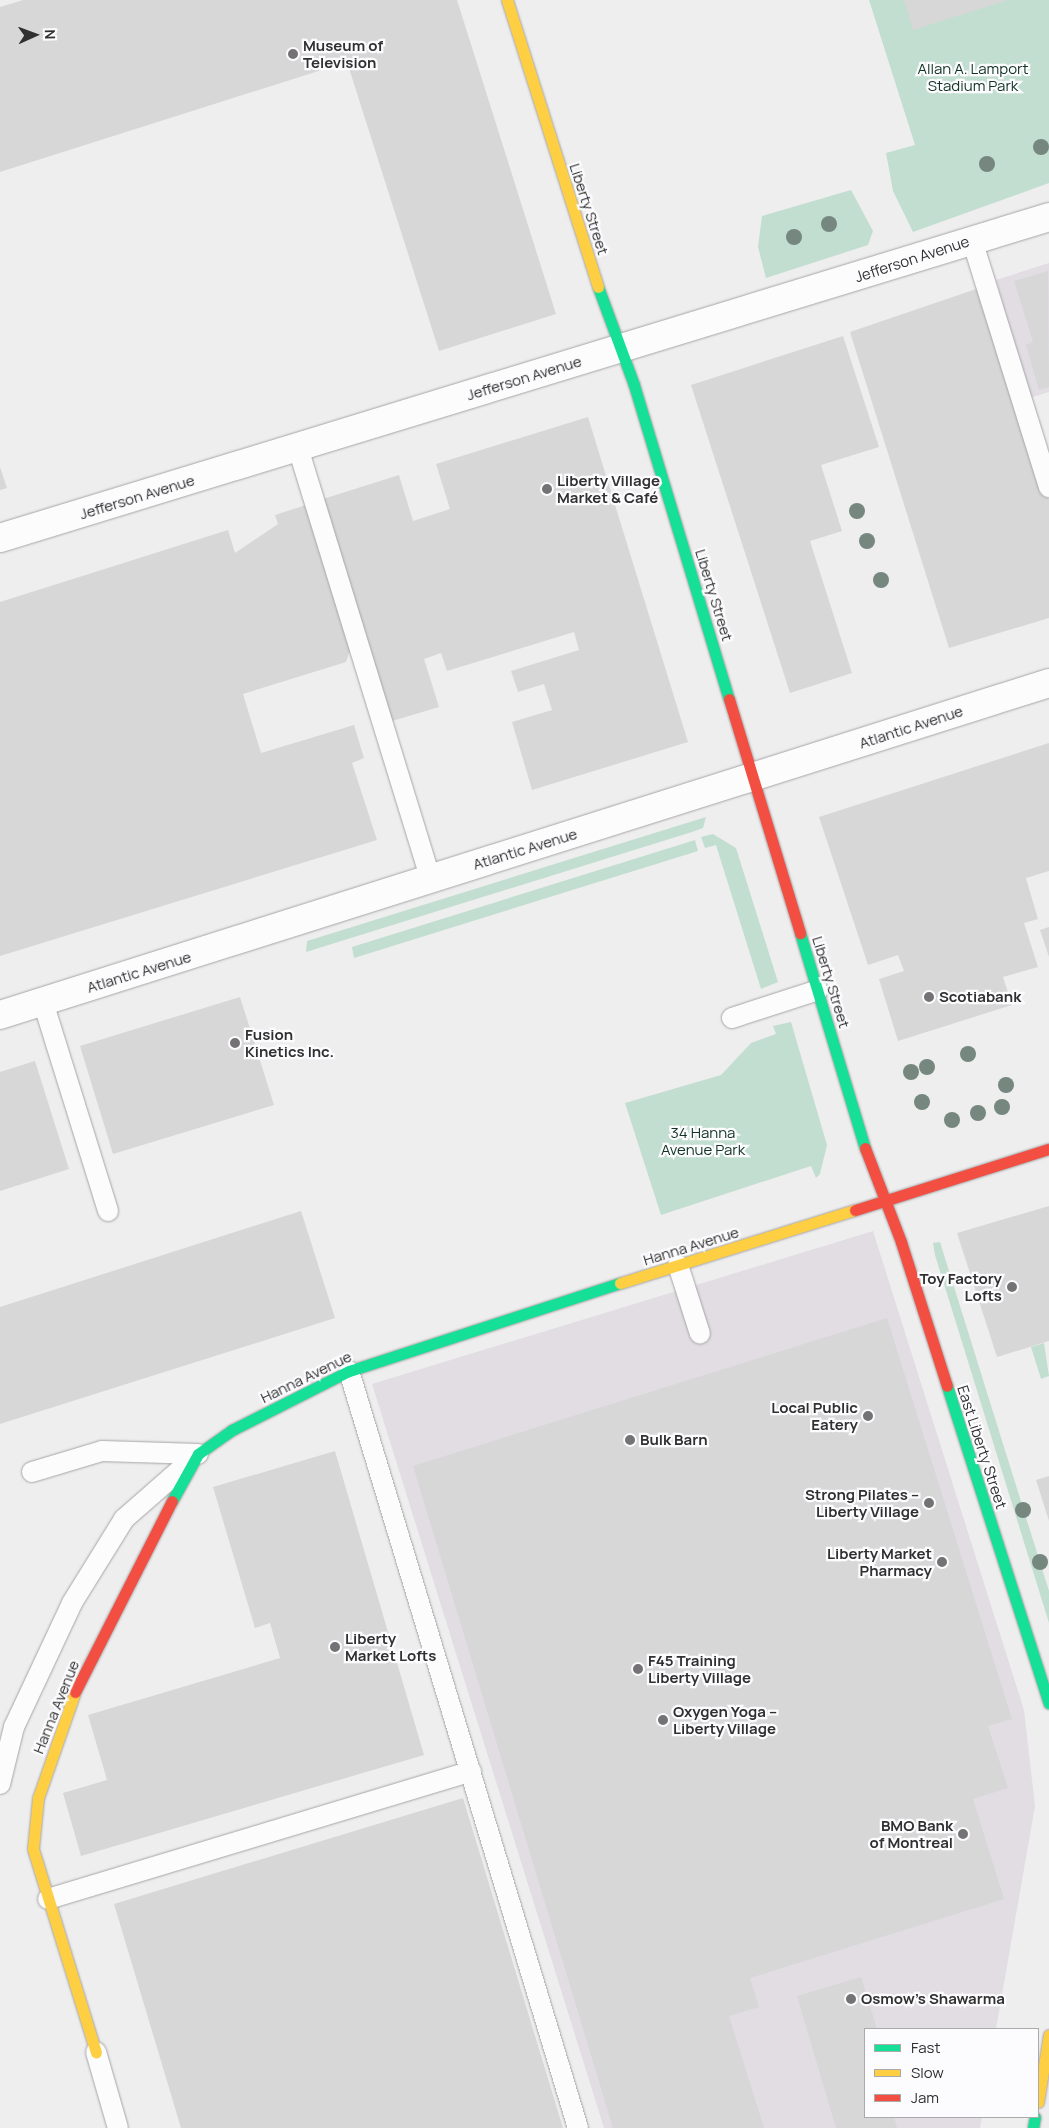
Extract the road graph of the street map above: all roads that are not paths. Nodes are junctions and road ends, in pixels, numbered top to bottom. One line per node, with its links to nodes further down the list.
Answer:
1 (507, 0): 4 (street, Liberty Street)
2 (1049, 217): 3 (street, Jefferson Avenue)
3 (972, 240): 4 (street, Jefferson Avenue); 6 (lane)
4 (619, 349): 5 (street, Jefferson Avenue); 10 (street, Liberty Street)
5 (298, 448): 8 (street, Jefferson Avenue); 11 (lane)
6 (1044, 450): 7 (lane)
7 (1049, 487)
8 (0, 538)
9 (1049, 683): 10 (street, Atlantic Avenue)
10 (755, 777): 11 (street, Atlantic Avenue); 12 (street, Liberty Street)
11 (430, 879): 13 (street, Atlantic Avenue)
12 (818, 990): 15 (lane); 17 (street, Liberty Street)
13 (43, 1002): 14 (street, Atlantic Avenue); 18 (lane)
14 (0, 1015)
15 (732, 1018)
16 (1049, 1149): 17 (street, Hanna Avenue)
17 (885, 1200): 19 (street, Hanna Avenue); 24 (street, East Liberty Street)
18 (108, 1211)
19 (678, 1265): 20 (lane); 21 (street, Hanna Avenue)
20 (700, 1334)
21 (349, 1371): 22 (street, Hanna Avenue); 25 (lane)
22 (198, 1454): 23 (lane); 26 (lane); 27 (street, Hanna Avenue)
23 (32, 1472)
24 (1049, 1703)
25 (470, 1771): 27 (lane); 32 (lane)
26 (0, 1784)
27 (48, 1900): 29 (street, Hanna Avenue)
28 (1049, 2035): 30 (street)
29 (96, 2052): 31 (lane)
30 (1039, 2096)
31 (118, 2128)
32 (578, 2128)

